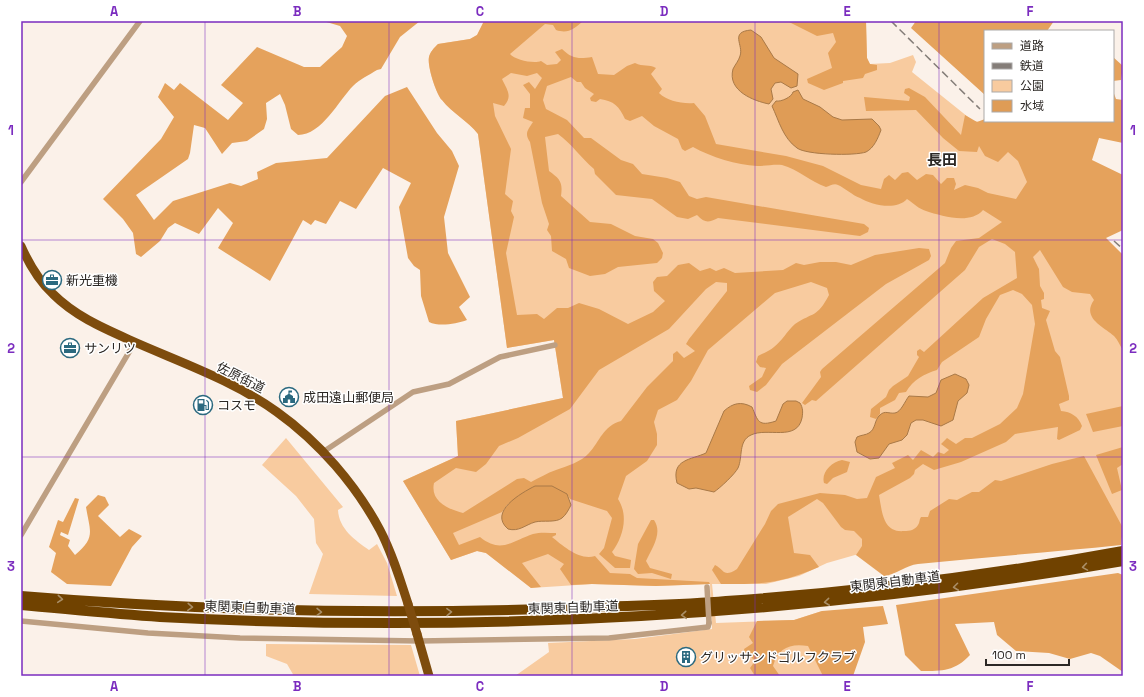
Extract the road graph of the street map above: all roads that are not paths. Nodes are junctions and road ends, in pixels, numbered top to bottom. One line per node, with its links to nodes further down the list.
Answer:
1 (140, 21): 2 (street)
2 (21, 182)
3 (21, 246): 4 (highway, 佐原街道)
4 (135, 342): 6 (highway, 佐原街道); 7 (street)
5 (555, 345): 6 (street)
6 (323, 452): 14 (highway, 佐原街道, bridge)
7 (21, 535)
8 (1123, 551): 11 (highway, 東関東自動車道, one-way to 8)
9 (1123, 561): 12 (highway, 東関東自動車道, one-way to 12)
10 (707, 587): 14 (street, bridge)
11 (21, 596)
12 (21, 605)
13 (21, 621): 14 (street)
14 (418, 638): 15 (highway, 佐原街道)
15 (429, 676)

